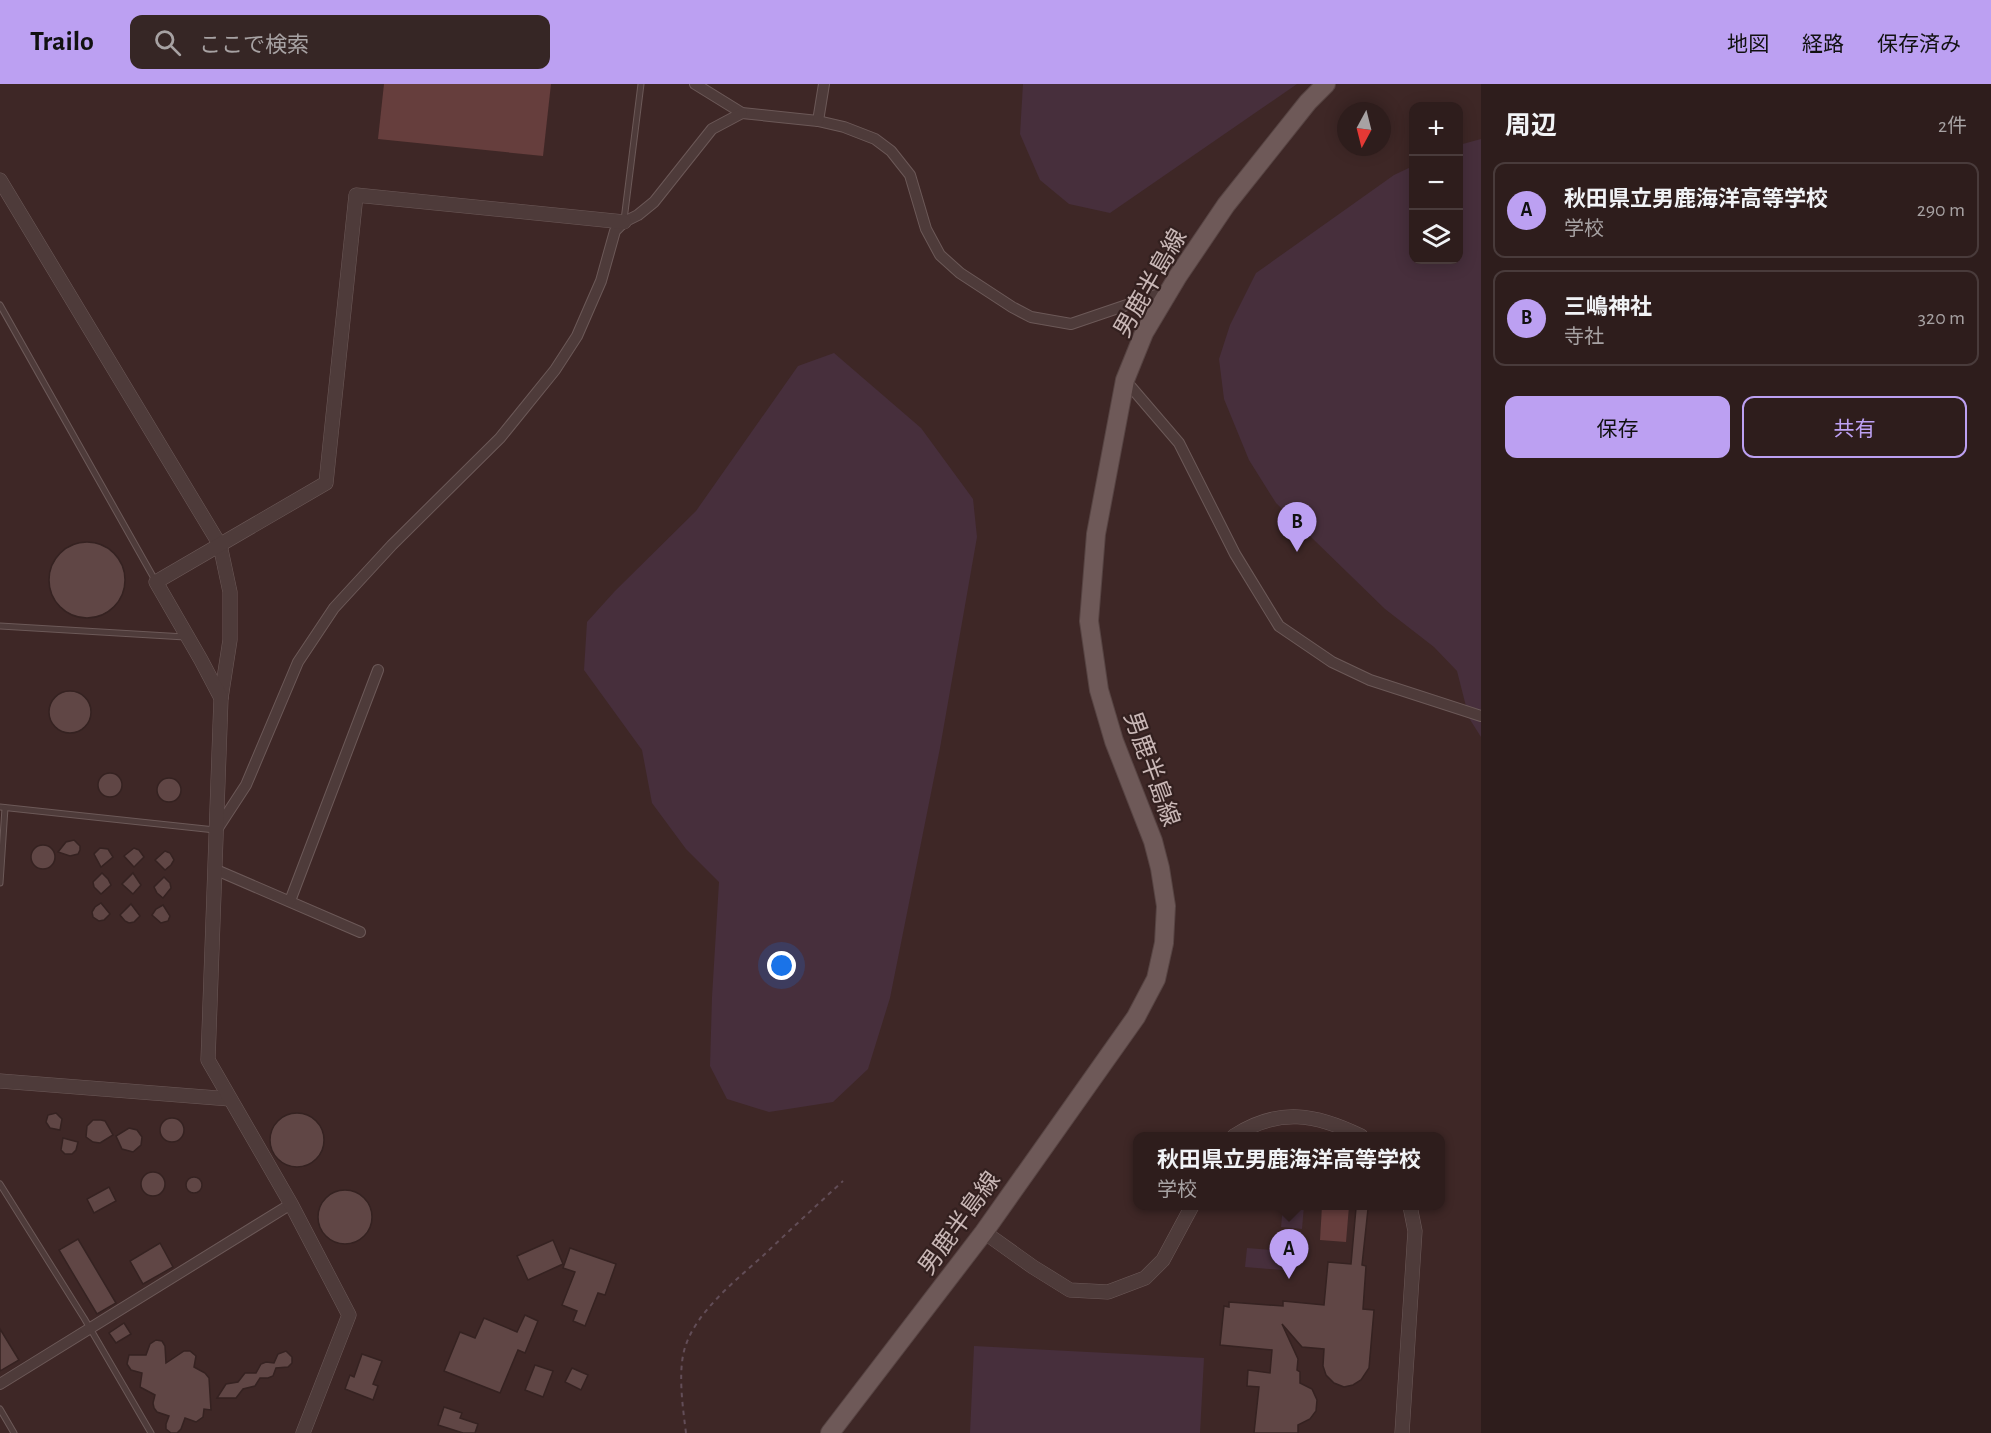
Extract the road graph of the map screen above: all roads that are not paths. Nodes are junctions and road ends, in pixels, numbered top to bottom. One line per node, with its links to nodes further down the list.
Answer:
1 (641, 84): 8 (lane)
2 (695, 84): 5 (street)
3 (824, 84): 6 (street)
4 (1326, 84): 9 (main road, 男鹿半島線)
5 (742, 114): 6 (street); 8 (street)
6 (818, 121): 9 (street)
7 (0, 180): 12 (street)
8 (624, 222): 12 (street); 20 (street)
9 (1170, 291): 11 (main road, 男鹿半島線)
10 (0, 304): 13 (lane)
11 (1125, 380): 18 (street); 33 (main road, 男鹿半島線)
12 (220, 545): 13 (street); 17 (street)
13 (156, 582): 15 (street)
14 (0, 626): 15 (lane)
15 (187, 637): 17 (street)
16 (378, 670): 23 (street)
17 (221, 699): 20 (street)
18 (1481, 716)
19 (3, 808): 20 (lane); 22 (lane)
20 (216, 831): 21 (street)
21 (214, 869): 23 (street); 26 (street)
22 (0, 883)
23 (290, 901): 24 (street)
24 (360, 932)
25 (0, 1081): 26 (street)
26 (230, 1099): 30 (street)
27 (1243, 1132): 28 (street)
28 (1351, 1132)
29 (0, 1184): 34 (lane)
30 (291, 1204): 34 (street); 39 (street)
31 (1190, 1210): 33 (street)
32 (1411, 1210): 41 (street)
33 (984, 1232): 40 (main road, 男鹿半島線)
34 (90, 1328): 35 (street); 38 (lane)
35 (0, 1384)
36 (0, 1409): 37 (lane)
37 (14, 1433)
38 (151, 1433)
39 (303, 1433)
40 (830, 1433)
41 (1402, 1433)

